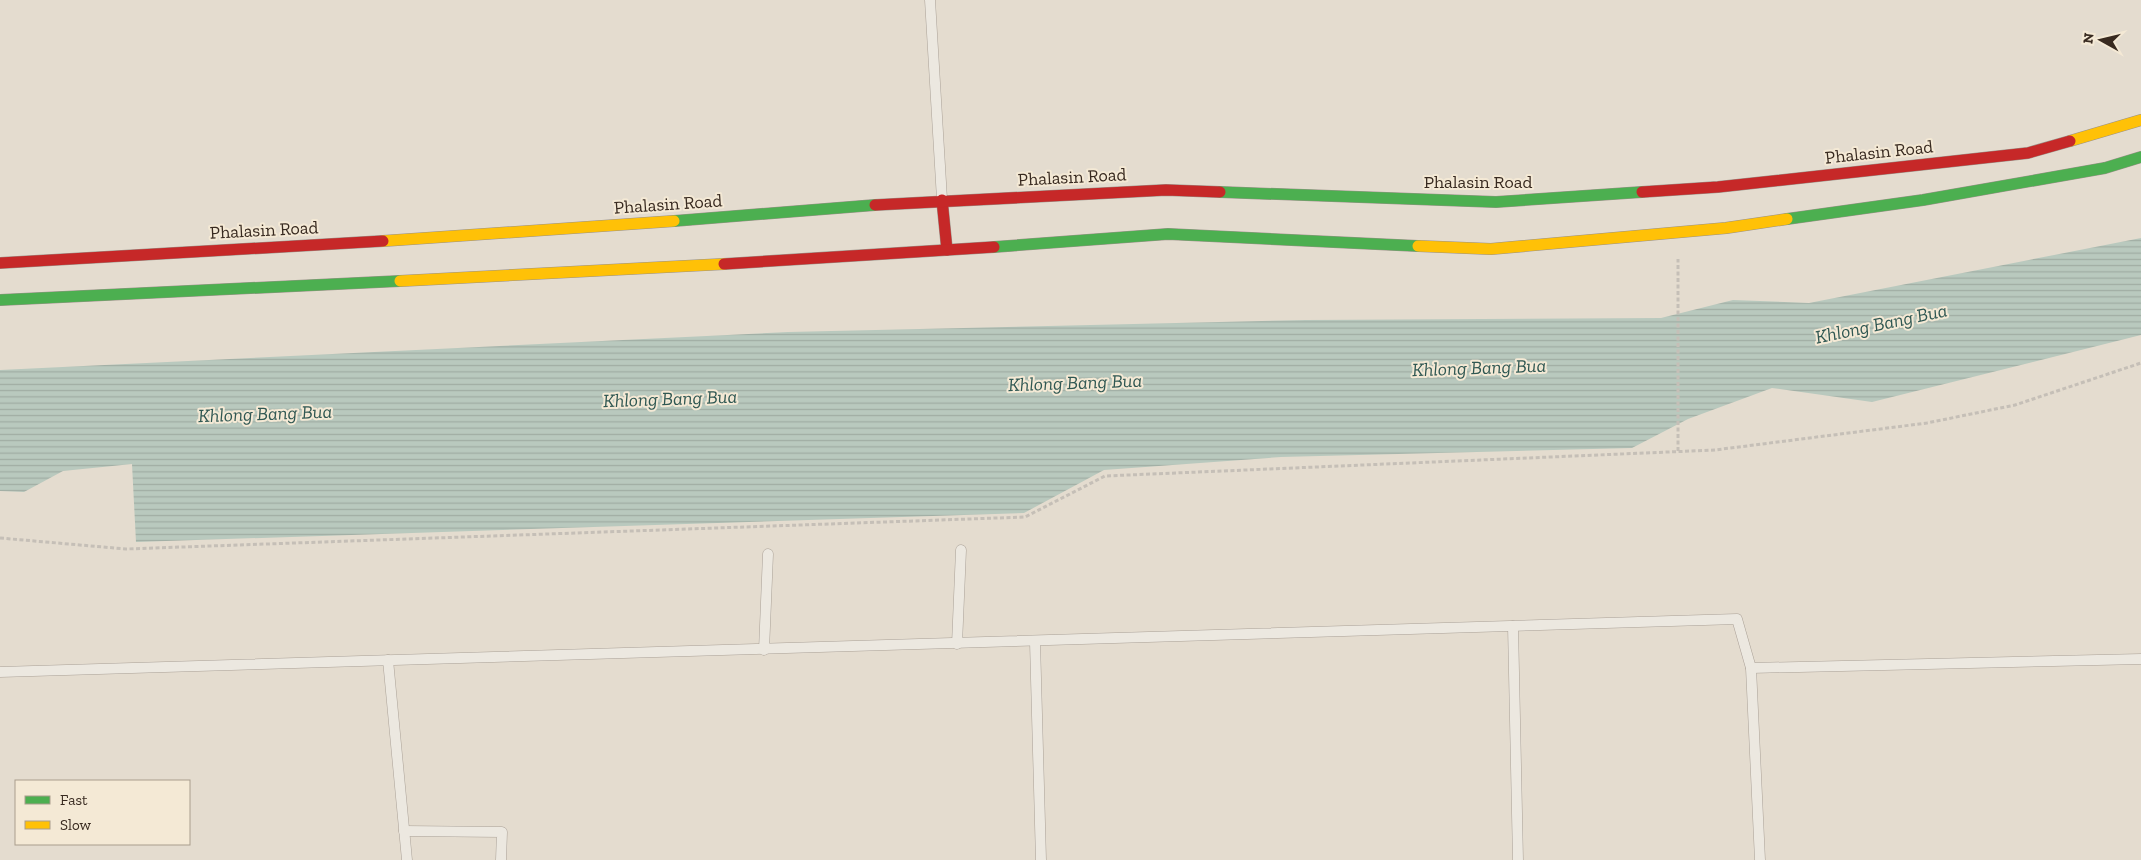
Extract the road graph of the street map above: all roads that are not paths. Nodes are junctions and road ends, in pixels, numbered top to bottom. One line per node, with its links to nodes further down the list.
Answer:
1 (930, 0): 4 (lane)
2 (2141, 120): 4 (main road, Phalasin Road)
3 (2141, 157): 5 (main road)
4 (942, 200): 5 (main road); 6 (main road, Phalasin Road)
5 (947, 250): 7 (main road)
6 (0, 263)
7 (0, 300)
8 (961, 550): 12 (lane)
9 (768, 554): 13 (lane)
10 (1513, 626): 11 (lane); 16 (lane); 22 (lane)
11 (1035, 642): 12 (lane); 21 (lane)
12 (957, 644): 13 (lane)
13 (764, 650): 15 (lane)
14 (2141, 659): 16 (lane)
15 (388, 660): 17 (lane); 18 (lane)
16 (1751, 668): 23 (lane)
17 (0, 672)
18 (404, 831): 19 (lane); 20 (lane)
19 (407, 860)
20 (501, 860)
21 (1041, 860)
22 (1518, 860)
23 (1760, 860)

